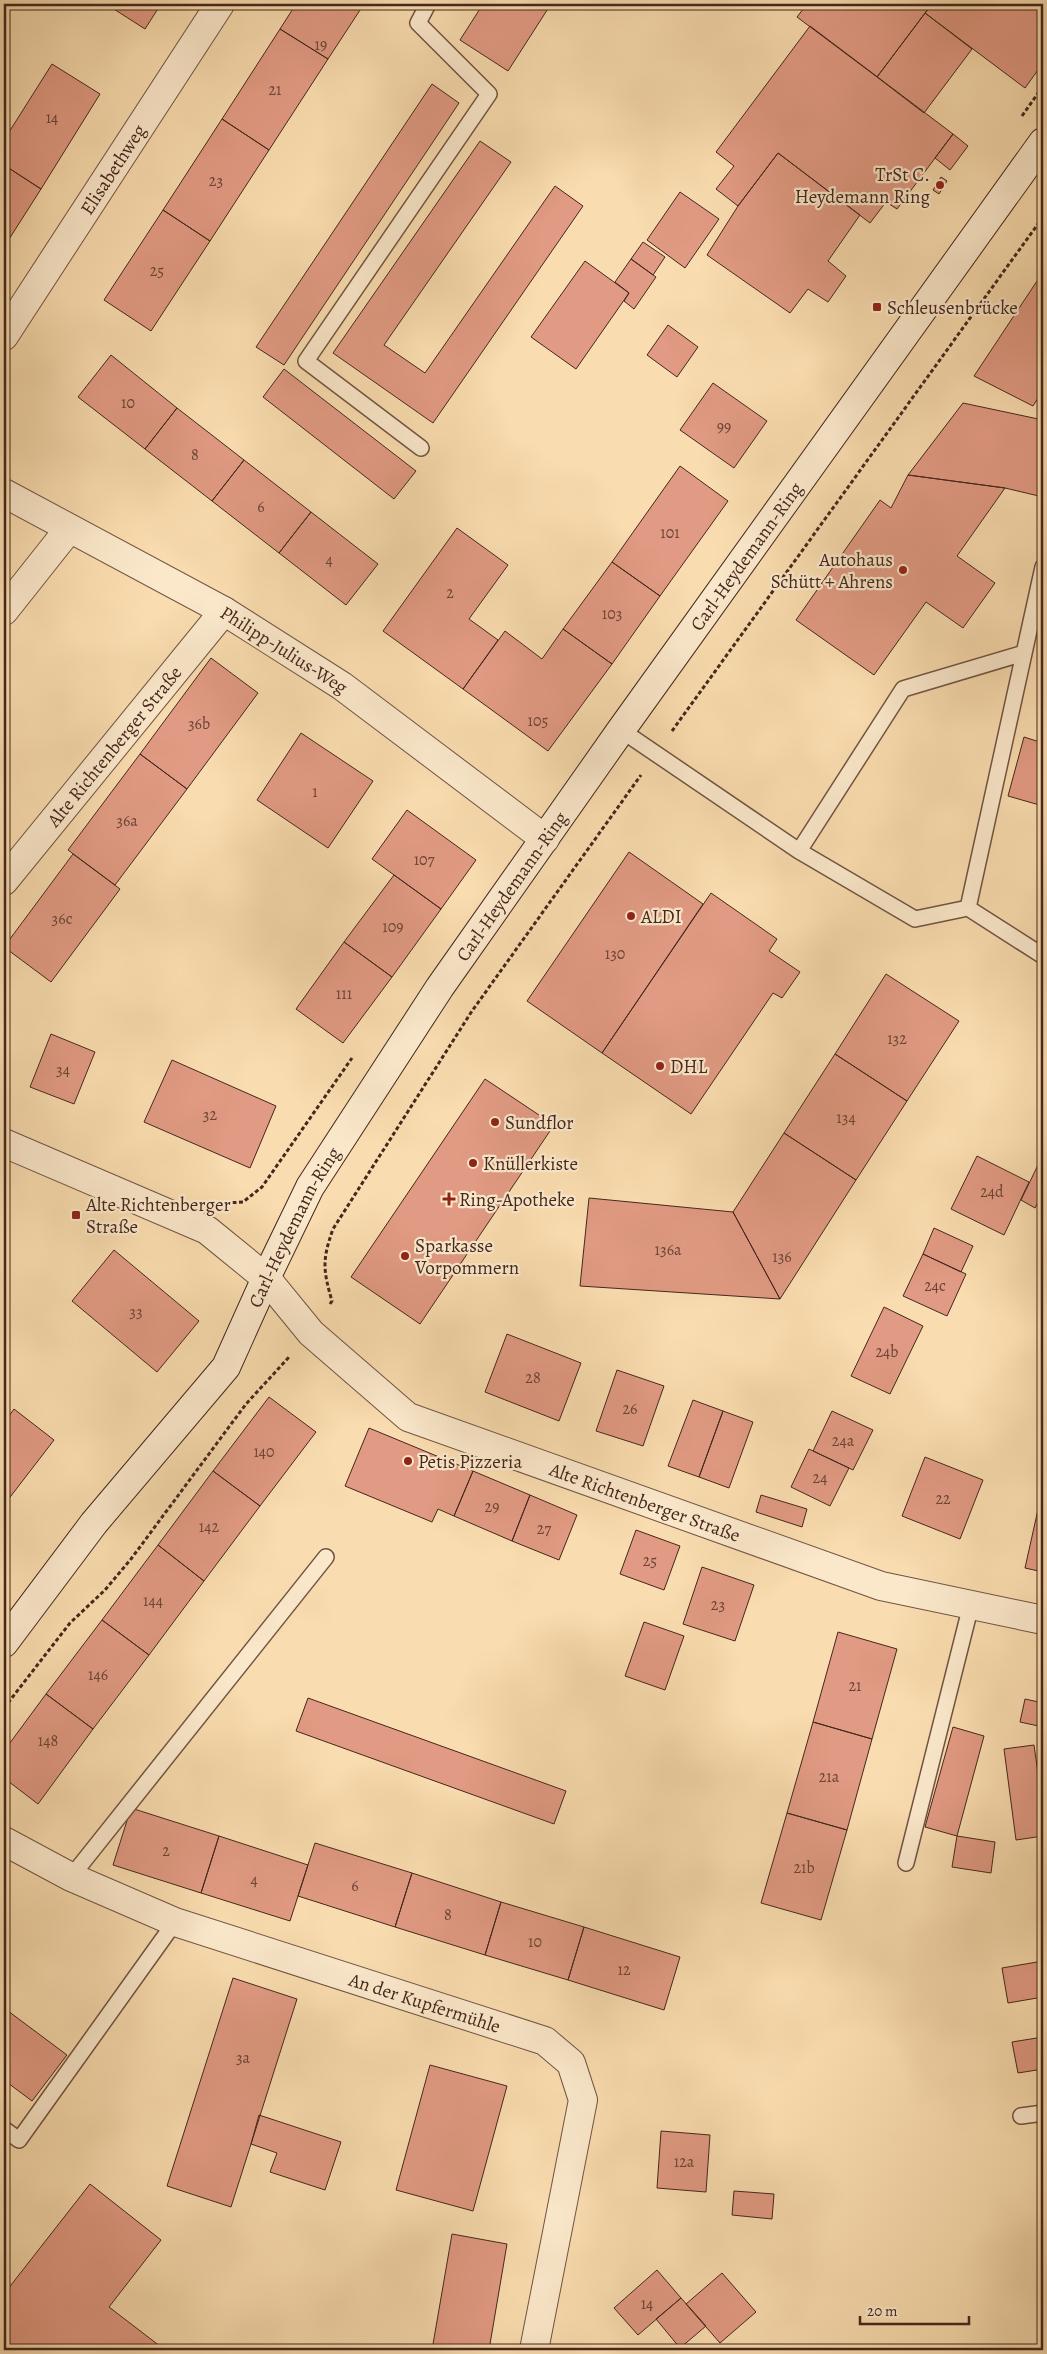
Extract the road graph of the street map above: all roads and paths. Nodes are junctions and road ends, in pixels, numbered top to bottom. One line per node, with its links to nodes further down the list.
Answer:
1 (220, 4): 4 (street, Elisabethweg)
2 (428, 4): 5 (lane)
3 (1043, 142): 12 (street, Carl-Heydemann-Ring)
4 (4, 336)
5 (420, 448)
6 (4, 493): 7 (street, Philipp-Julius-Weg)
7 (69, 529): 9 (street, Philipp-Julius-Weg); 10 (street)
8 (1043, 567): 11 (lane)
9 (224, 611): 13 (street, Philipp-Julius-Weg); 15 (street, Alte Richtenberger Straße)
10 (4, 612)
11 (1024, 653): 14 (lane); 16 (lane)
12 (621, 730): 13 (street, Carl-Heydemann-Ring); 14 (lane)
13 (545, 839): 19 (street, Carl-Heydemann-Ring)
14 (799, 851): 16 (lane)
15 (4, 881)
16 (968, 908): 17 (lane)
17 (1043, 956)
18 (4, 1143): 19 (street, Alte Richtenberger Straße)
19 (266, 1278): 20 (street, Alte Richtenberger Straße); 24 (street, Carl-Heydemann-Ring)
20 (312, 1333): 22 (street, Alte Richtenberger Straße); 25 (path)
21 (326, 1557): 28 (lane)
22 (971, 1605): 23 (street, Alte Richtenberger Straße); 27 (lane)
23 (1043, 1620)
24 (4, 1643)
25 (4, 1708)
26 (4, 1841): 28 (street, An der Kupfermühle)
27 (906, 1863)
28 (71, 1877): 29 (street, An der Kupfermühle)
29 (175, 1922): 32 (lane); 33 (street, An der Kupfermühle)
30 (1043, 2113): 31 (lane)
31 (1021, 2116)
32 (4, 2129)
33 (534, 2350)

